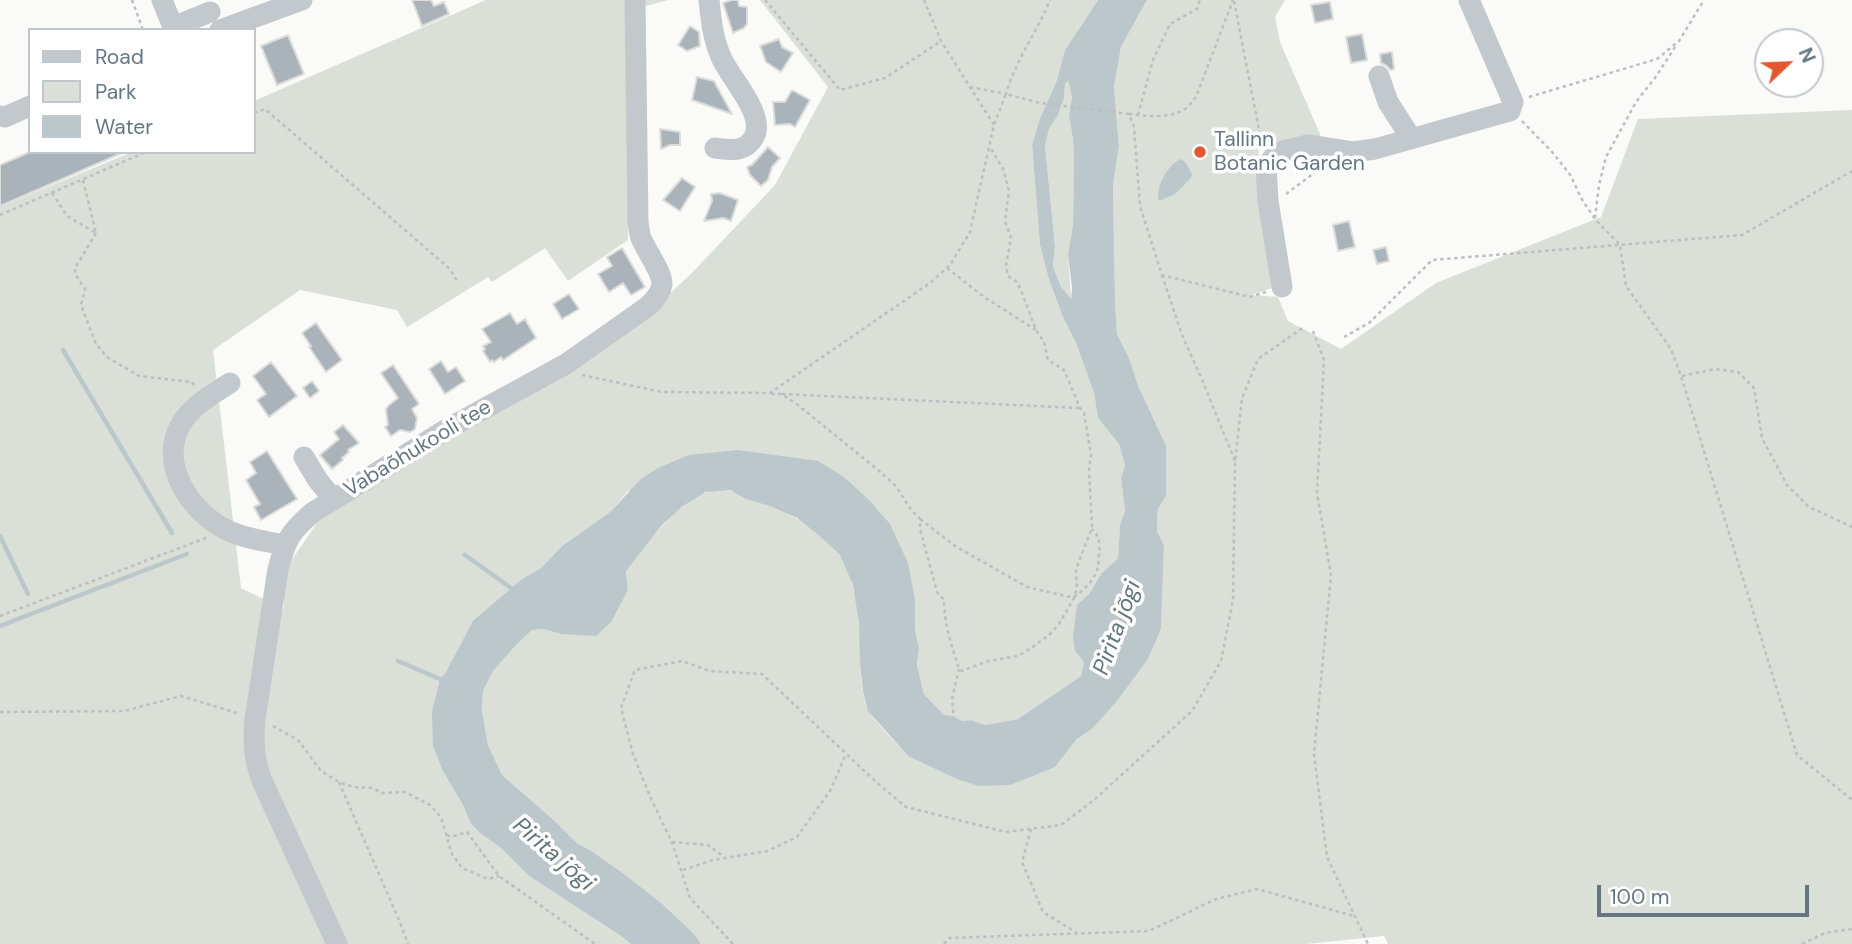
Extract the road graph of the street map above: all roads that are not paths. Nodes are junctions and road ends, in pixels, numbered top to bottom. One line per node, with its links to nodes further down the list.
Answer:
1 (162, 0): 7 (street)
2 (302, 0): 6 (street)
3 (635, 0): 16 (street, Vabaõhukooli tee)
4 (709, 0): 12 (street)
5 (1469, 0): 11 (street)
6 (254, 8): 7 (street)
7 (214, 18)
8 (1379, 76): 11 (street)
9 (28, 107): 10 (street)
10 (0, 116)
11 (1410, 138): 13 (street)
12 (715, 148)
13 (1282, 287)
14 (230, 383): 17 (street)
15 (304, 457): 16 (street)
16 (333, 499): 17 (street, Vabaõhukooli tee)
17 (284, 545): 18 (street, Vabaõhukooli tee)
18 (337, 944)

